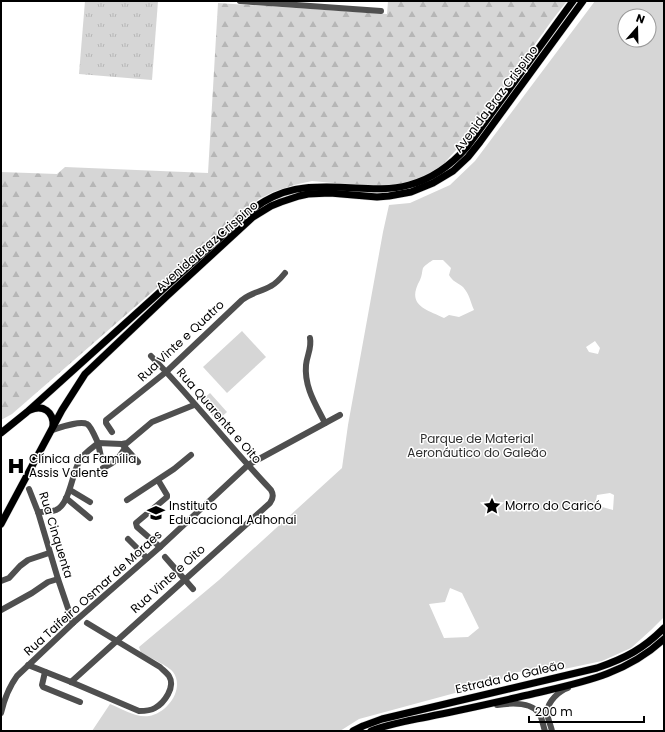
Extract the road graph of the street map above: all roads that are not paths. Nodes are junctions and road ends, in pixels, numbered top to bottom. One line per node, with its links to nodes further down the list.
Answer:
1 (240, 1): 4 (street)
2 (573, 1): 10 (main road, Avenida Braz Crispino)
3 (583, 1): 15 (main road, Avenida Braz Crispino)
4 (381, 11)
5 (285, 273): 8 (street, Rua Vinte e Quatro)
6 (310, 338): 12 (street)
7 (151, 356): 8 (street, Rua Quarenta e Oito)
8 (166, 372): 9 (street, Rua Quarenta e Oito); 16 (street, Rua Vinte e Quatro)
9 (194, 405): 19 (street); 23 (street, Rua Quarenta e Oito)
10 (27, 412): 13 (main road, Avenida Braz Crispino); 15 (main road)
11 (340, 415): 12 (street, Rua Taifeiro Osmar de Moraes)
12 (325, 423): 23 (street, Rua Taifeiro Osmar de Moraes)
13 (9, 426): 14 (street); 17 (main road, Avenida Braz Crispino)
14 (1, 428)
15 (52, 429): 18 (street); 32 (main road, Avenida Braz Crispino)
16 (112, 432)
17 (1, 433)
18 (98, 443): 19 (street); 21 (street); 27 (street)
19 (124, 446): 22 (street); 24 (street)
20 (191, 455): 25 (street)
21 (100, 457)
22 (138, 462)
23 (248, 465): 28 (street, Rua Quarenta e Oito); 38 (street, Rua Taifeiro Osmar de Moraes)
24 (103, 468)
25 (158, 480): 30 (street); 38 (street)
26 (29, 488): 33 (street, Rua Cinquenta)
27 (70, 490): 29 (street); 31 (street)
28 (271, 490): 43 (street, Rua Vinte e Oito)
29 (66, 498): 33 (street); 35 (street)
30 (127, 500)
31 (90, 502)
32 (9, 508): 34 (main road); 36 (main road, Avenida Braz Crispino)
33 (38, 512): 39 (street, Rua Cinquenta)
34 (1, 513)
35 (90, 518)
36 (1, 524)
37 (128, 539): 40 (street)
38 (160, 547): 40 (street, Rua Taifeiro Osmar de Moraes)
39 (50, 553): 42 (street, Rua Cinquenta); 44 (street)
40 (147, 558): 48 (street, Rua Taifeiro Osmar de Moraes)
41 (165, 558): 43 (street)
42 (58, 579): 46 (street); 47 (street, Rua Cinquenta)
43 (184, 579): 45 (street); 53 (street, Rua Vinte e Oito)
44 (1, 582)
45 (193, 589)
46 (1, 610)
47 (69, 611): 48 (street); 49 (street, Rua Cinquenta)
48 (81, 617): 49 (street, Rua Taifeiro Osmar de Moraes)
49 (73, 623): 54 (street, Rua Taifeiro Osmar de Moraes)
50 (87, 623): 53 (street)
51 (664, 628): 61 (main road, Estrada do Galeão)
52 (664, 639): 57 (main road, Estrada do Galeão)
53 (116, 641): 56 (street, Rua Vinte e Oito); 56 (street)
54 (28, 665): 55 (street); 60 (street, Rua Taifeiro Osmar de Moraes)
55 (45, 672): 56 (street); 58 (street)
56 (71, 682)
57 (584, 682): 59 (main road, Estrada do Galeão); 64 (street)
58 (80, 702)
59 (458, 711): 62 (main road, Estrada do Galeão); 63 (street)
60 (1, 713)
61 (353, 731)
62 (371, 731)
63 (545, 731)
64 (552, 731)

